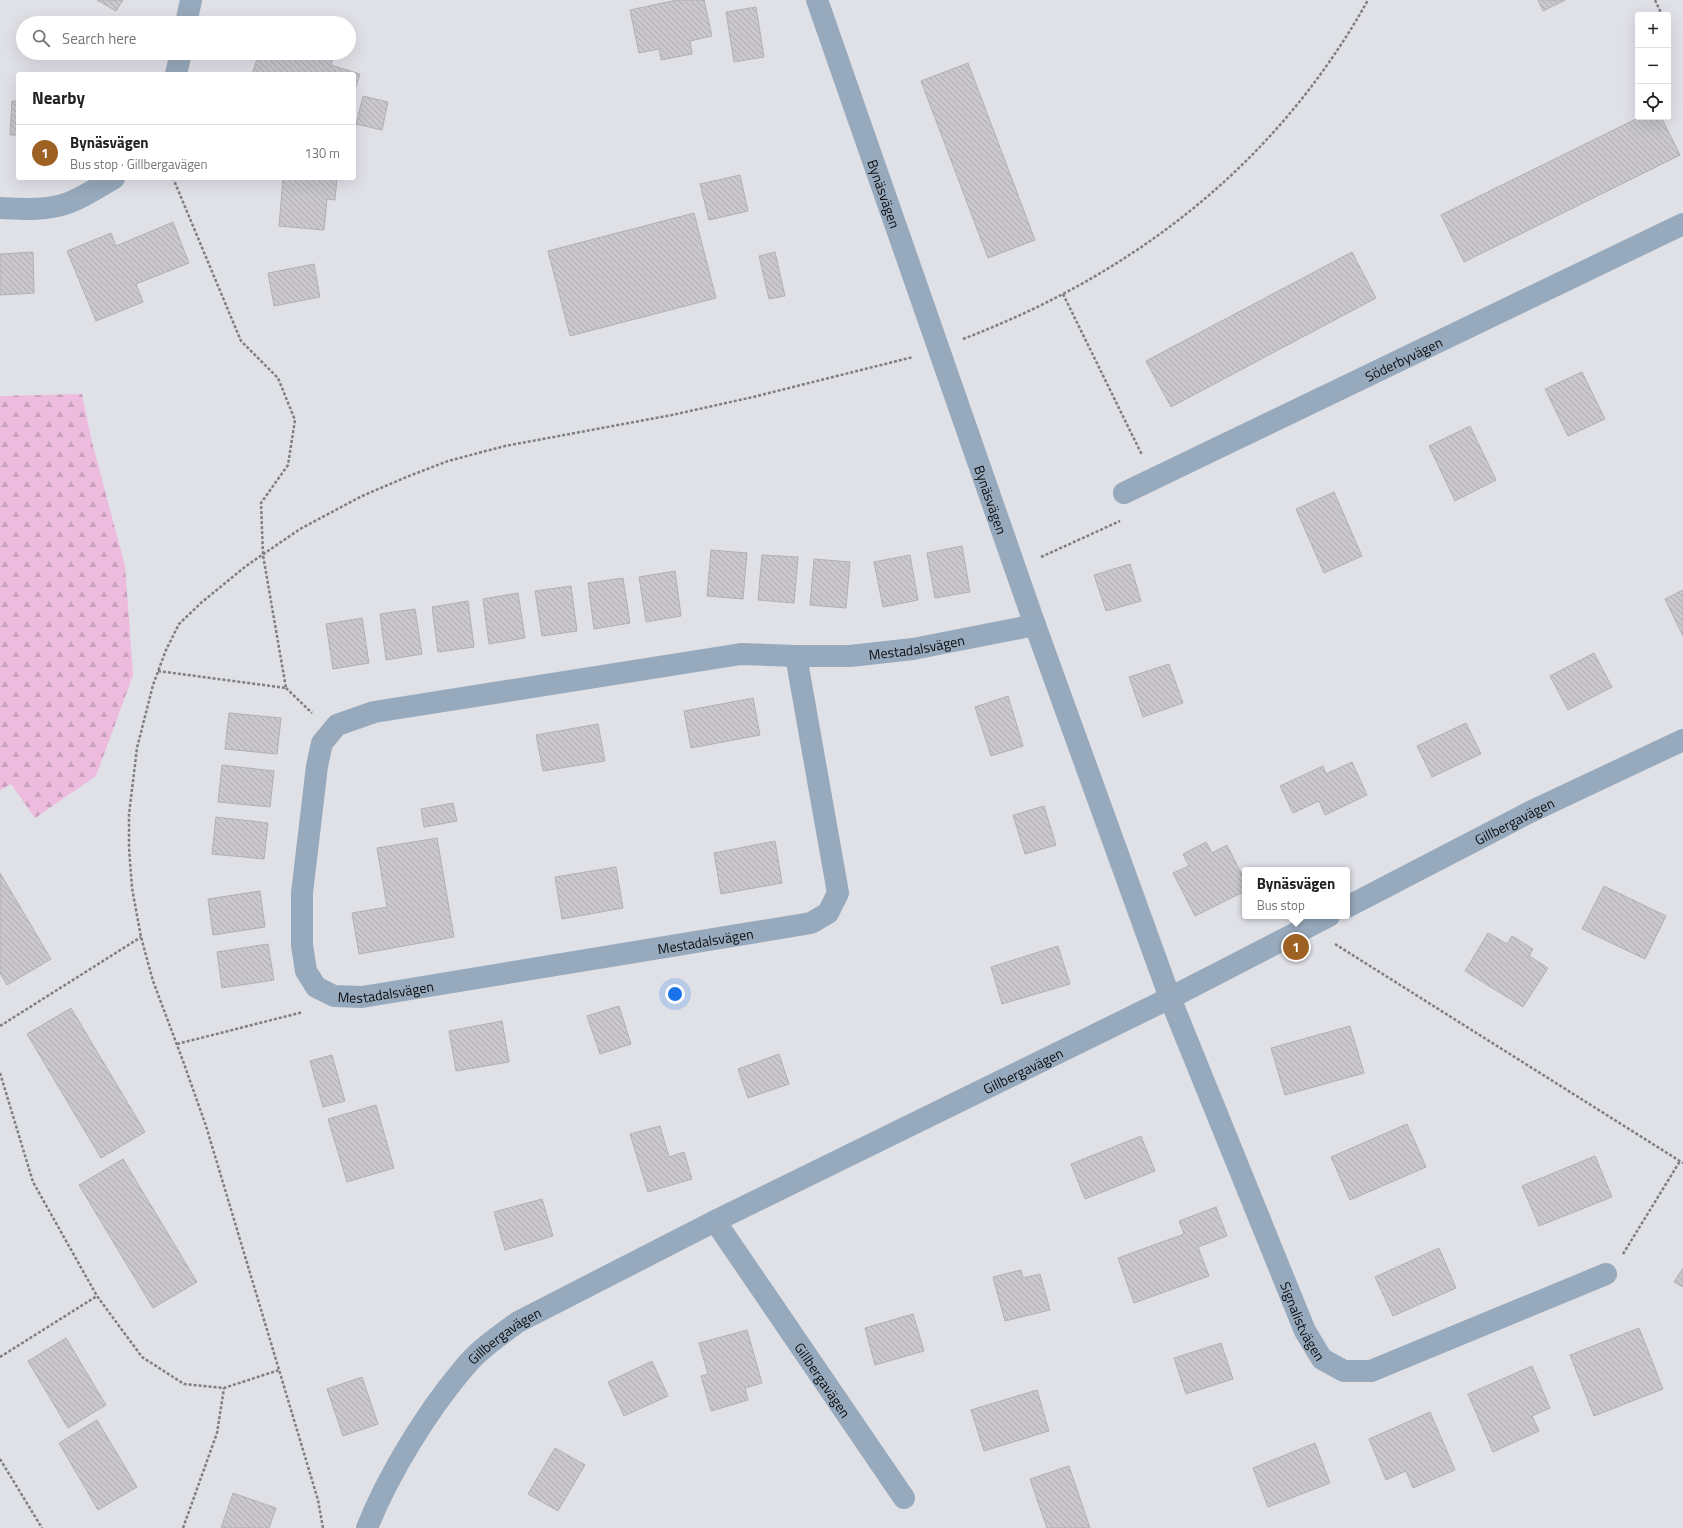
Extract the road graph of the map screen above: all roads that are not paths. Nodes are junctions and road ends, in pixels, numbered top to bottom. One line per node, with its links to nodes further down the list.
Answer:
1 (191, 0): 3 (street)
2 (817, 0): 10 (street, Bynäsvägen)
3 (188, 16)
4 (179, 60): 5 (street)
5 (176, 72)
6 (110, 180): 7 (street)
7 (0, 208)
8 (1683, 224): 9 (street, Söderbyvägen)
9 (1124, 493)
10 (1035, 625): 11 (street, Mestadalsvägen); 15 (street, Bynäsvägen)
11 (796, 656): 11 (street, Mestadalsvägen)
12 (1683, 740): 13 (street, Gillbergavägen)
13 (1350, 905)
14 (1323, 919): 15 (street, Gillbergavägen)
15 (1170, 998): 16 (street, Gillbergavägen); 17 (street, Signalistvägen)
16 (714, 1221): 18 (street, Gillbergavägen); 19 (street, Gillbergavägen)
17 (1606, 1274)
18 (904, 1498)
19 (367, 1528)

